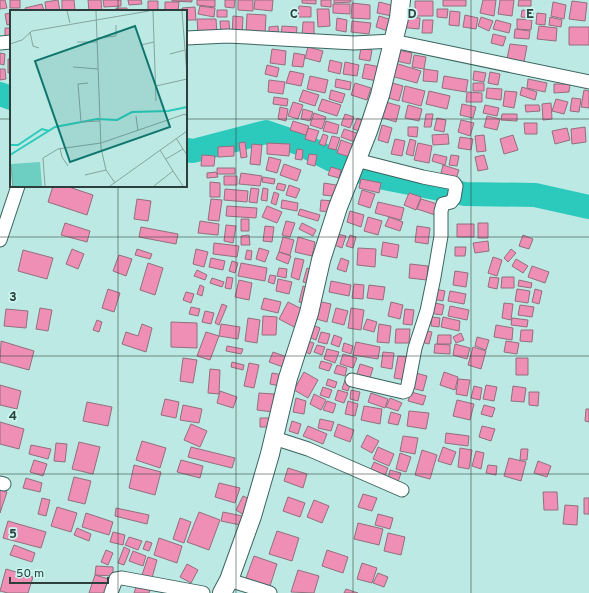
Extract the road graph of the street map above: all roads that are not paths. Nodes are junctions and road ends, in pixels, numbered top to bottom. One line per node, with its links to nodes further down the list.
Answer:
1 (401, 0): 3 (street)
2 (187, 38): 3 (street)
3 (393, 41): 6 (street); 7 (street)
4 (10, 42): 5 (street)
5 (0, 43)
6 (589, 82)
7 (354, 166): 10 (street); 11 (street)
8 (18, 187): 9 (street)
9 (0, 240)
10 (352, 380)
11 (274, 438): 12 (street); 13 (street)
12 (402, 490)
13 (226, 586): 16 (street)
14 (111, 593): 15 (street)
15 (203, 593)
16 (270, 593)

